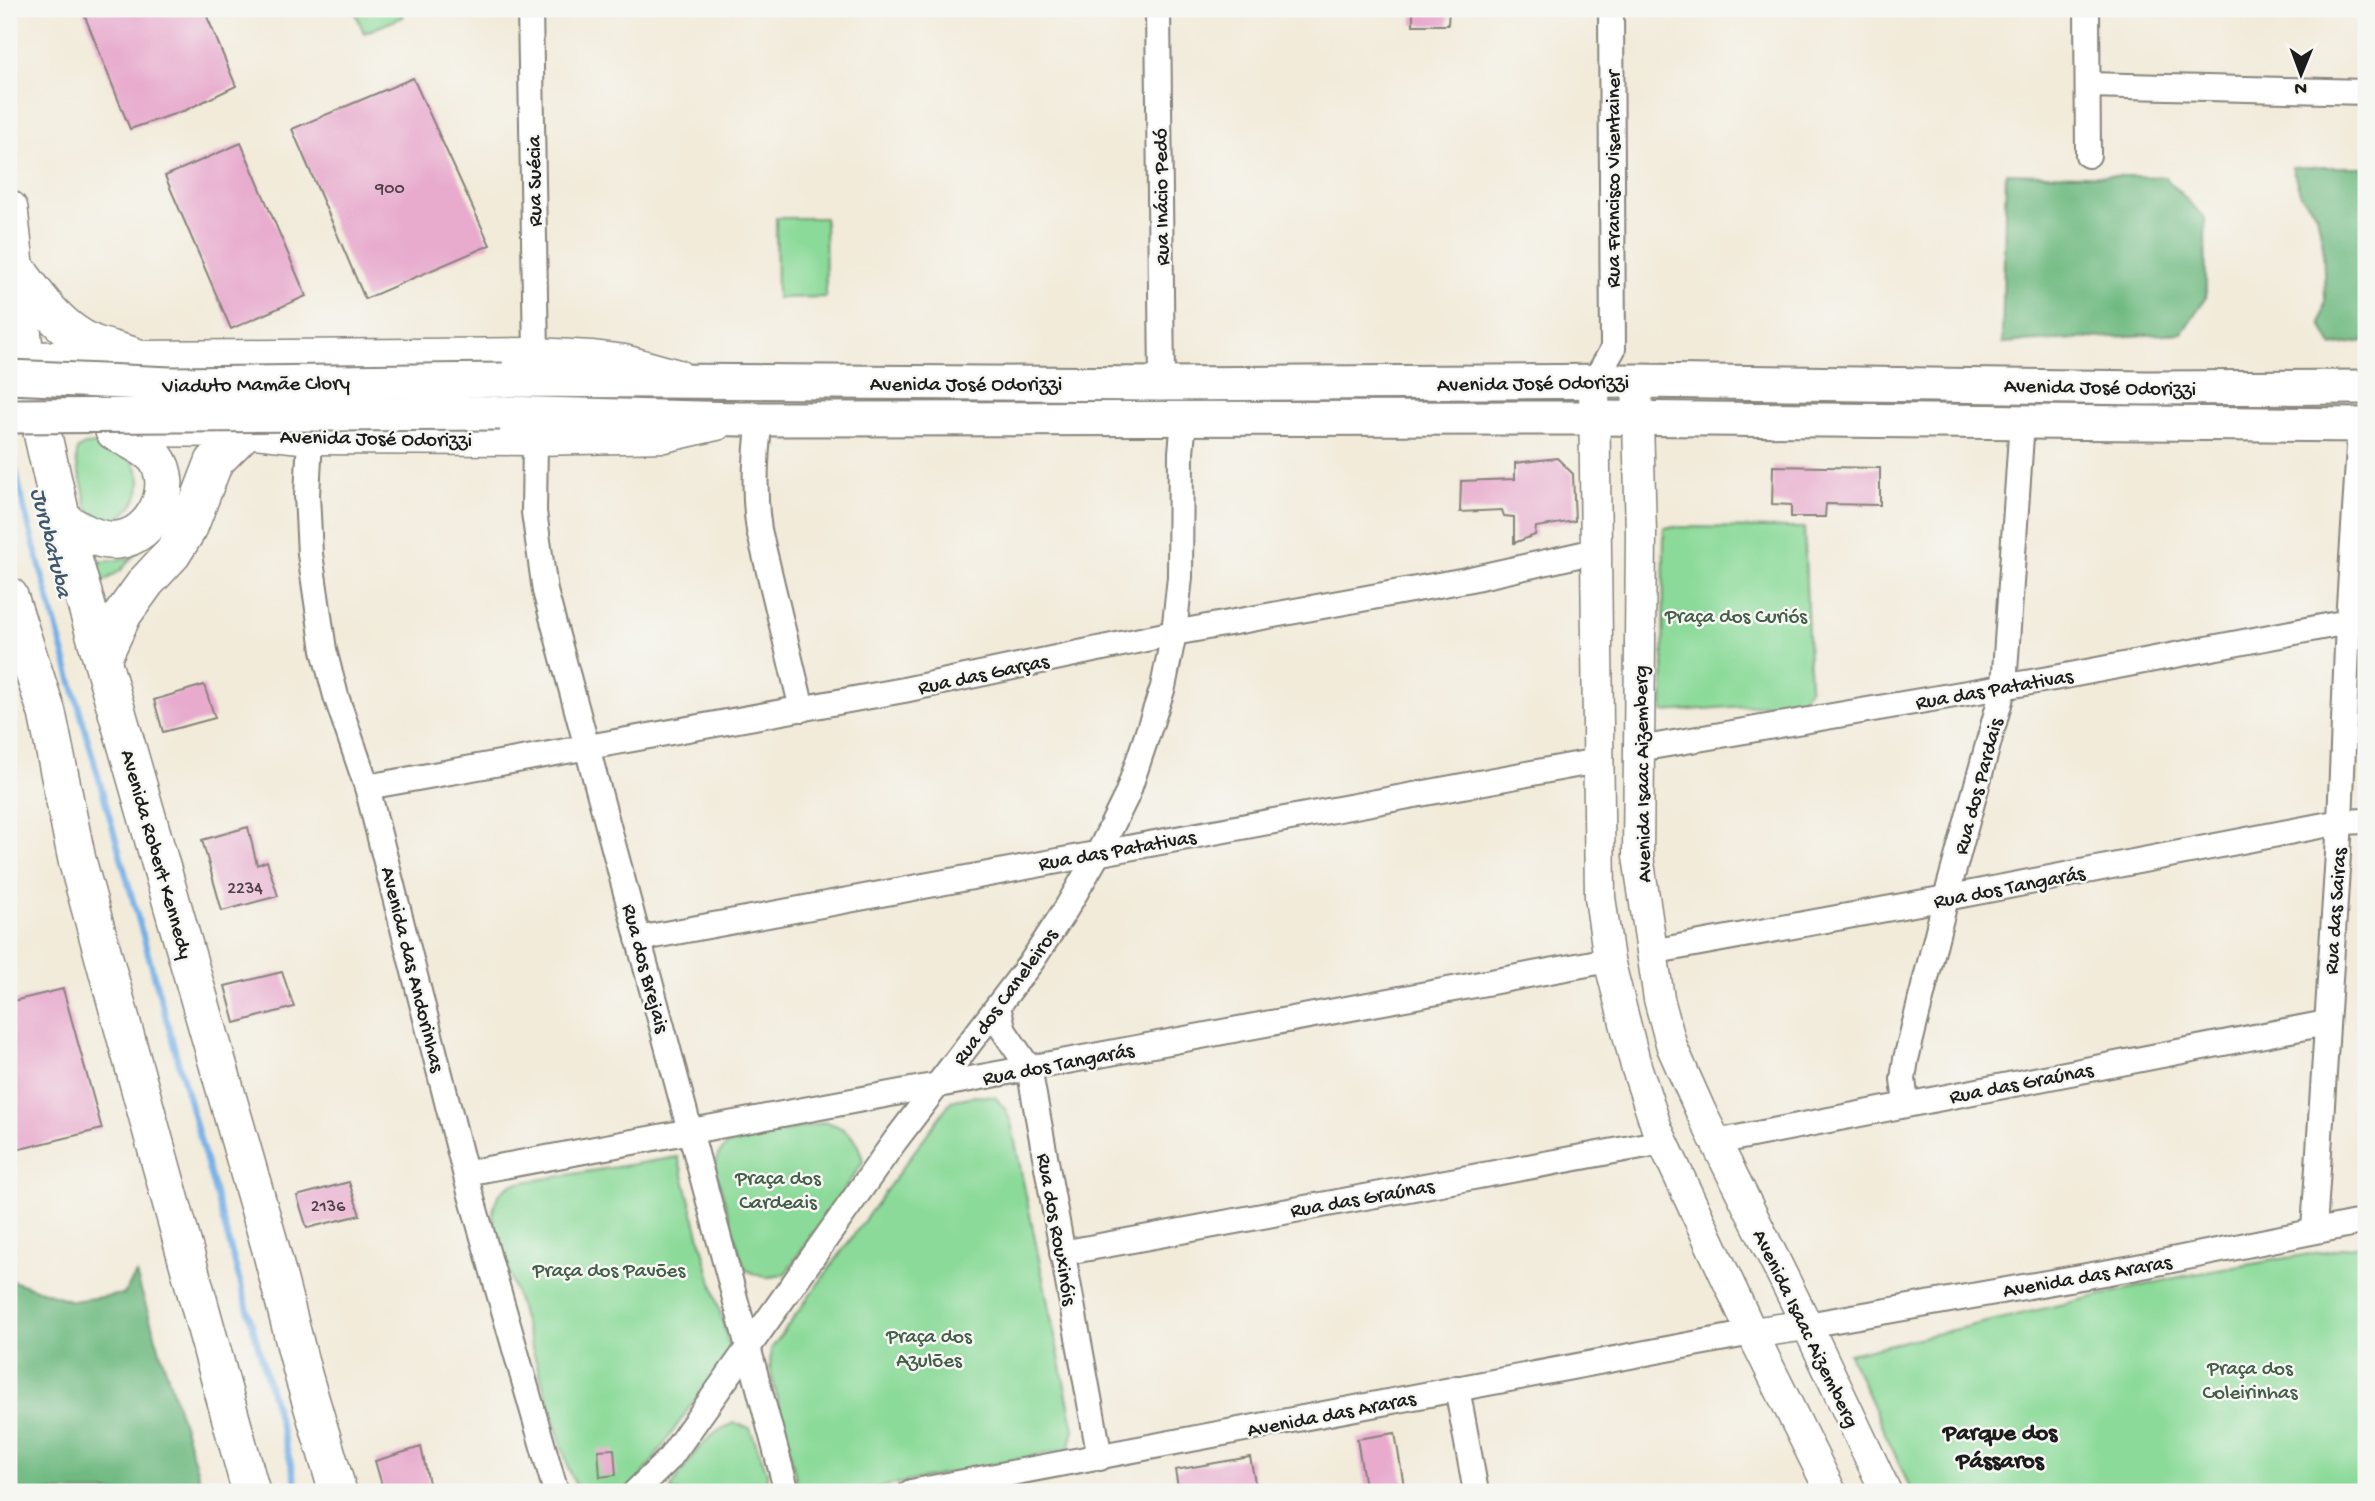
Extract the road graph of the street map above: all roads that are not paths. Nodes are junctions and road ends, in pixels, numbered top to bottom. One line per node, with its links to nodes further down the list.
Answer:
1 (530, 9): 11 (street, Rua Suécia)
2 (1158, 9): 18 (street, Rua Inácio Pedó)
3 (1611, 9): 10 (street, Rua Francisco Visentainer)
4 (2087, 9): 5 (street)
5 (2088, 85): 6 (street); 7 (street)
6 (2366, 92)
7 (2088, 155)
8 (9, 209): 9 (main road, Avenida Robert Kennedy)
9 (14, 266): 12 (main road); 13 (main road, Avenida Robert Kennedy)
10 (1613, 349): 16 (street); 17 (street)
11 (536, 353): 12 (street, Avenida José Odorizzi); 15 (street, Avenida José Odorizzi)
12 (136, 357): 13 (street, Avenida José Odorizzi)
13 (14, 364): 14 (main road, Viaduto Mamãe Clory, bridge); 27 (main road, Avenida Robert Kennedy)
14 (503, 380): 15 (main road, Avenida José Odorizzi)
15 (699, 380): 18 (main road, Avenida José Odorizzi)
16 (1637, 381): 17 (main road, Avenida José Odorizzi); 19 (main road, Avenida José Odorizzi); 23 (street, Avenida Isaac Aizemberg)
17 (1594, 382): 18 (main road, Avenida José Odorizzi); 21 (street)
18 (1162, 384)
19 (2366, 387)
20 (500, 413): 22 (main road, Avenida José Odorizzi); 27 (main road, Viaduto Mamãe Clory, bridge)
21 (1594, 418): 23 (main road, Avenida José Odorizzi); 24 (main road, Avenida José Odorizzi); 33 (street, Avenida Isaac Aizemberg)
22 (751, 419): 24 (main road, Avenida José Odorizzi); 31 (street, Avenida José Odorizzi); 39 (street)
23 (1638, 419): 25 (main road, Avenida José Odorizzi); 41 (street, Avenida Isaac Aizemberg)
24 (1184, 420): 36 (street, Rua dos Caneleiros)
25 (2022, 421): 26 (main road, Avenida José Odorizzi); 38 (street, Rua dos Pardais)
26 (2362, 425): 35 (street, Rua das Sairas)
27 (19, 426): 28 (street, Avenida José Odorizzi); 32 (main road, Avenida Robert Kennedy)
28 (114, 431): 29 (street, Avenida José Odorizzi); 32 (main road)
29 (244, 432): 30 (street, Avenida José Odorizzi); 37 (main road)
30 (310, 439): 31 (street, Avenida José Odorizzi); 43 (street, Avenida das Andorinhas)
31 (535, 440): 40 (street, Rua dos Brejais)
32 (62, 520): 37 (main road, Avenida Robert Kennedy)
33 (1596, 551): 36 (street, Rua das Garças); 42 (street, Avenida Isaac Aizemberg)
34 (9, 596): 69 (main road)
35 (2348, 622): 38 (street, Rua das Patativas); 45 (street, Rua das Sairas)
36 (1174, 633): 39 (street, Rua das Garças); 46 (street, Rua dos Caneleiros)
37 (102, 659): 70 (main road, Avenida Robert Kennedy)
38 (2004, 686): 41 (street, Rua das Patativas); 47 (street, Rua dos Pardais)
39 (802, 709): 40 (street, Rua das Garças)
40 (588, 746): 43 (street, Rua das Garças); 48 (street, Rua dos Brejais)
41 (1639, 749): 49 (street, Avenida Isaac Aizemberg)
42 (1597, 761): 46 (street, Rua das Patativas); 50 (street, Avenida Isaac Aizemberg)
43 (367, 787): 59 (street, Avenida das Andorinhas)
44 (2366, 821): 45 (street, Rua dos Tangarás)
45 (2340, 822): 47 (street, Rua dos Tangarás); 52 (street, Rua das Sairas)
46 (1099, 852): 48 (street, Rua das Patativas); 51 (street, Rua dos Caneleiros)
47 (1946, 898): 49 (street, Rua dos Tangarás); 55 (street, Rua dos Pardais)
48 (638, 939): 56 (street, Rua dos Brejais)
49 (1651, 952): 58 (street, Avenida Isaac Aizemberg)
50 (1609, 960): 53 (street, Rua dos Tangarás); 57 (street, Avenida Isaac Aizemberg)
51 (998, 1007): 53 (street, Rua dos Rouxinóis); 54 (street, Rua dos Caneleiros)
52 (2326, 1023): 55 (street, Rua das Graúnas); 61 (street, Rua das Sairas)
53 (1029, 1068): 54 (street, Rua dos Tangarás); 62 (street, Rua dos Rouxinóis)
54 (939, 1084): 56 (street, Rua dos Tangarás); 65 (street, Rua dos Caneleiros)
55 (1906, 1104): 58 (street, Rua das Graúnas)
56 (691, 1131): 59 (street, Rua dos Tangarás); 65 (street, Rua dos Brejais)
57 (1662, 1142): 62 (street, Rua das Graúnas); 64 (street, Avenida Isaac Aizemberg)
58 (1716, 1142): 63 (street, Avenida Isaac Aizemberg)
59 (466, 1173): 71 (street, Avenida das Andorinhas)
60 (2366, 1222): 61 (street, Avenida das Araras)
61 (2314, 1230): 63 (street, Avenida das Araras)
62 (1062, 1253): 67 (street, Rua dos Rouxinóis)
63 (1807, 1325): 64 (street); 78 (street, Avenida Isaac Aizemberg)
64 (1752, 1333): 66 (street, Avenida das Araras); 77 (street, Avenida Isaac Aizemberg)
65 (749, 1348): 68 (street, Rua dos Caneleiros); 74 (street, Rua dos Brejais)
66 (1457, 1388): 67 (street, Avenida das Araras); 76 (street)
67 (1100, 1458): 75 (street, Avenida das Araras)
68 (669, 1459): 72 (street, Rua dos Caneleiros); 73 (street)
69 (251, 1492)
70 (338, 1492)
71 (556, 1492)
72 (635, 1492)
73 (666, 1492)
74 (787, 1492)
75 (911, 1492)
76 (1476, 1492)
77 (1831, 1492)
78 (1886, 1492)

